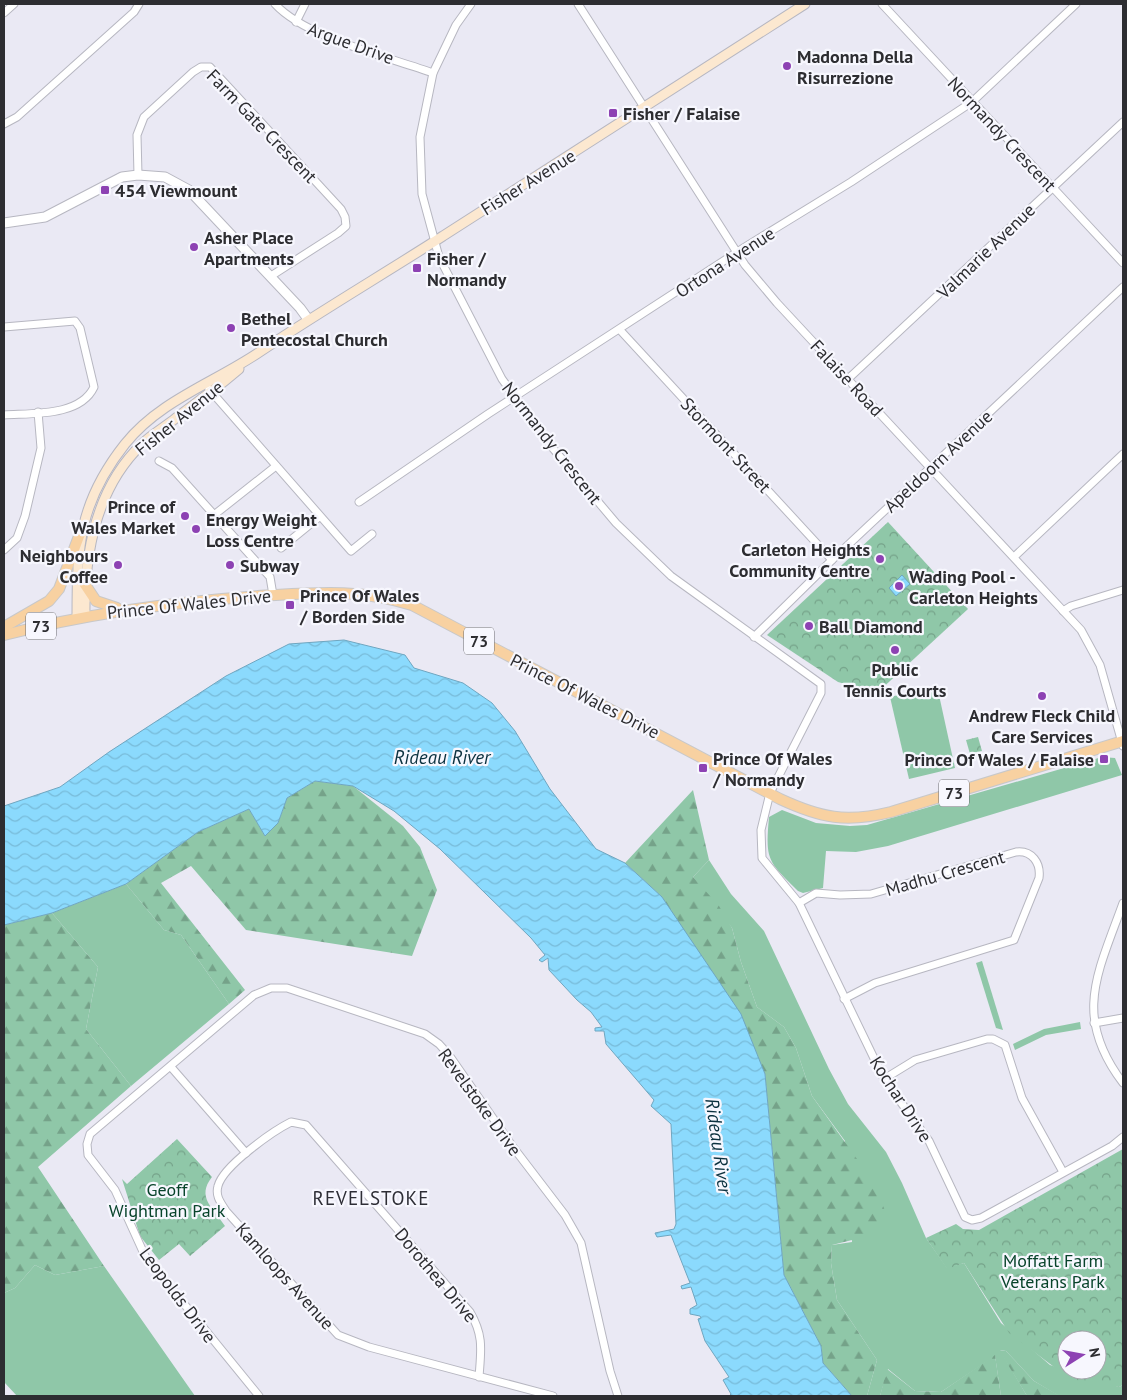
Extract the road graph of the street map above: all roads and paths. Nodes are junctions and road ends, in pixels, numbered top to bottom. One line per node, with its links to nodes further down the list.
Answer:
1 (14, 4): 10 (street)
2 (138, 4): 16 (street)
3 (275, 4): 11 (street, Argue Drive)
4 (305, 4): 11 (street)
5 (471, 4): 12 (street, Normandy Crescent)
6 (578, 4): 14 (street, Falaise Road)
7 (805, 4): 14 (main road, Fisher Avenue)
8 (882, 4): 13 (street, Normandy Crescent)
9 (1076, 4): 13 (street, Ortona Avenue)
10 (4, 14)
11 (296, 22): 12 (street, Argue Drive)
12 (433, 73): 20 (street, Normandy Crescent)
13 (972, 102): 18 (street, Normandy Crescent); 21 (street, Ortona Avenue)
14 (644, 108): 20 (main road, Fisher Avenue); 21 (street, Falaise Road)
15 (1123, 122): 18 (street, Valmarie Avenue)
16 (4, 124)
17 (138, 175): 19 (street); 23 (street); 23 (street, Farm Gate Crescent)
18 (1053, 187): 22 (street, Normandy Crescent); 29 (street, Valmarie Avenue)
19 (4, 223)
20 (434, 242): 25 (main road, Fisher Avenue); 32 (street, Normandy Crescent)
21 (737, 253): 27 (street, Ortona Avenue); 29 (street, Falaise Road)
22 (1123, 263)
23 (271, 276): 25 (street)
24 (1123, 286): 38 (street, Apeldoorn Avenue)
25 (308, 320): 28 (main road, Fisher Avenue)
26 (4, 327): 33 (street)
27 (620, 330): 32 (street, Ortona Avenue); 49 (street, Stormont Street)
28 (251, 358): 30 (main road, Fisher Avenue); 31 (main road, Fisher Avenue)
29 (848, 379): 38 (street, Falaise Road)
30 (205, 383): 31 (street); 39 (main road, Fisher Avenue)
31 (212, 392): 37 (street); 40 (main road, Fisher Avenue)
32 (515, 397): 41 (street, Ortona Avenue); 58 (street, Normandy Crescent)
33 (38, 412): 34 (street); 47 (street)
34 (4, 415)
35 (1123, 454): 48 (street)
36 (159, 461): 42 (street)
37 (276, 466): 42 (street); 43 (street)
38 (931, 469): 48 (street, Falaise Road); 49 (street, Apeldoorn Avenue)
39 (102, 477): 40 (main road); 44 (main road, Fisher Avenue)
40 (112, 483): 50 (main road, Fisher Avenue)
41 (359, 502)
42 (214, 515): 52 (street)
43 (319, 517): 45 (street); 46 (street)
44 (81, 531): 55 (main road, Fisher Avenue); 56 (main road)
45 (372, 534)
46 (281, 548)
47 (4, 550)
48 (1014, 556): 54 (street, Falaise Road)
49 (832, 560): 58 (street, Apeldoorn Avenue)
50 (84, 583): 53 (main road); 55 (main road, Fisher Avenue)
51 (1123, 590): 54 (street)
52 (273, 595): 53 (main road, Prince Of Wales Drive / 73); 60 (main road, Prince Of Wales Drive / 73)
53 (122, 610): 55 (main road, Prince Of Wales Drive / 73)
54 (1064, 610): 59 (street, Falaise Road)
55 (81, 617): 57 (main road, Prince Of Wales Drive / 73)
56 (4, 627)
57 (4, 635)
58 (754, 637): 60 (street, Normandy Crescent)
59 (1123, 743): 60 (main road, Prince Of Wales Drive / 73)
60 (770, 793): 61 (street, Kochar Drive)
61 (799, 903): 63 (street, Kochar Drive); 63 (street, Madhu Crescent)
62 (1123, 903): 65 (street)
63 (844, 1000): 67 (street, Kochar Drive)
64 (1123, 1018): 65 (street)
65 (1094, 1023): 68 (street)
66 (171, 1067): 69 (street, Revelstoke Drive); 71 (street); 76 (street, Revelstoke Drive)
67 (884, 1079): 72 (street); 72 (street, Kochar Drive)
68 (1123, 1083)
69 (91, 1134): 74 (street, Leopolds Drive)
70 (1123, 1137): 72 (street, Kochar Drive)
71 (246, 1153): 73 (street, Kamloops Avenue); 73 (street, Dorothea Drive)
72 (1063, 1172)
73 (479, 1377): 75 (street, Kamloops Avenue)
74 (259, 1396)
75 (553, 1396)
76 (618, 1396)

